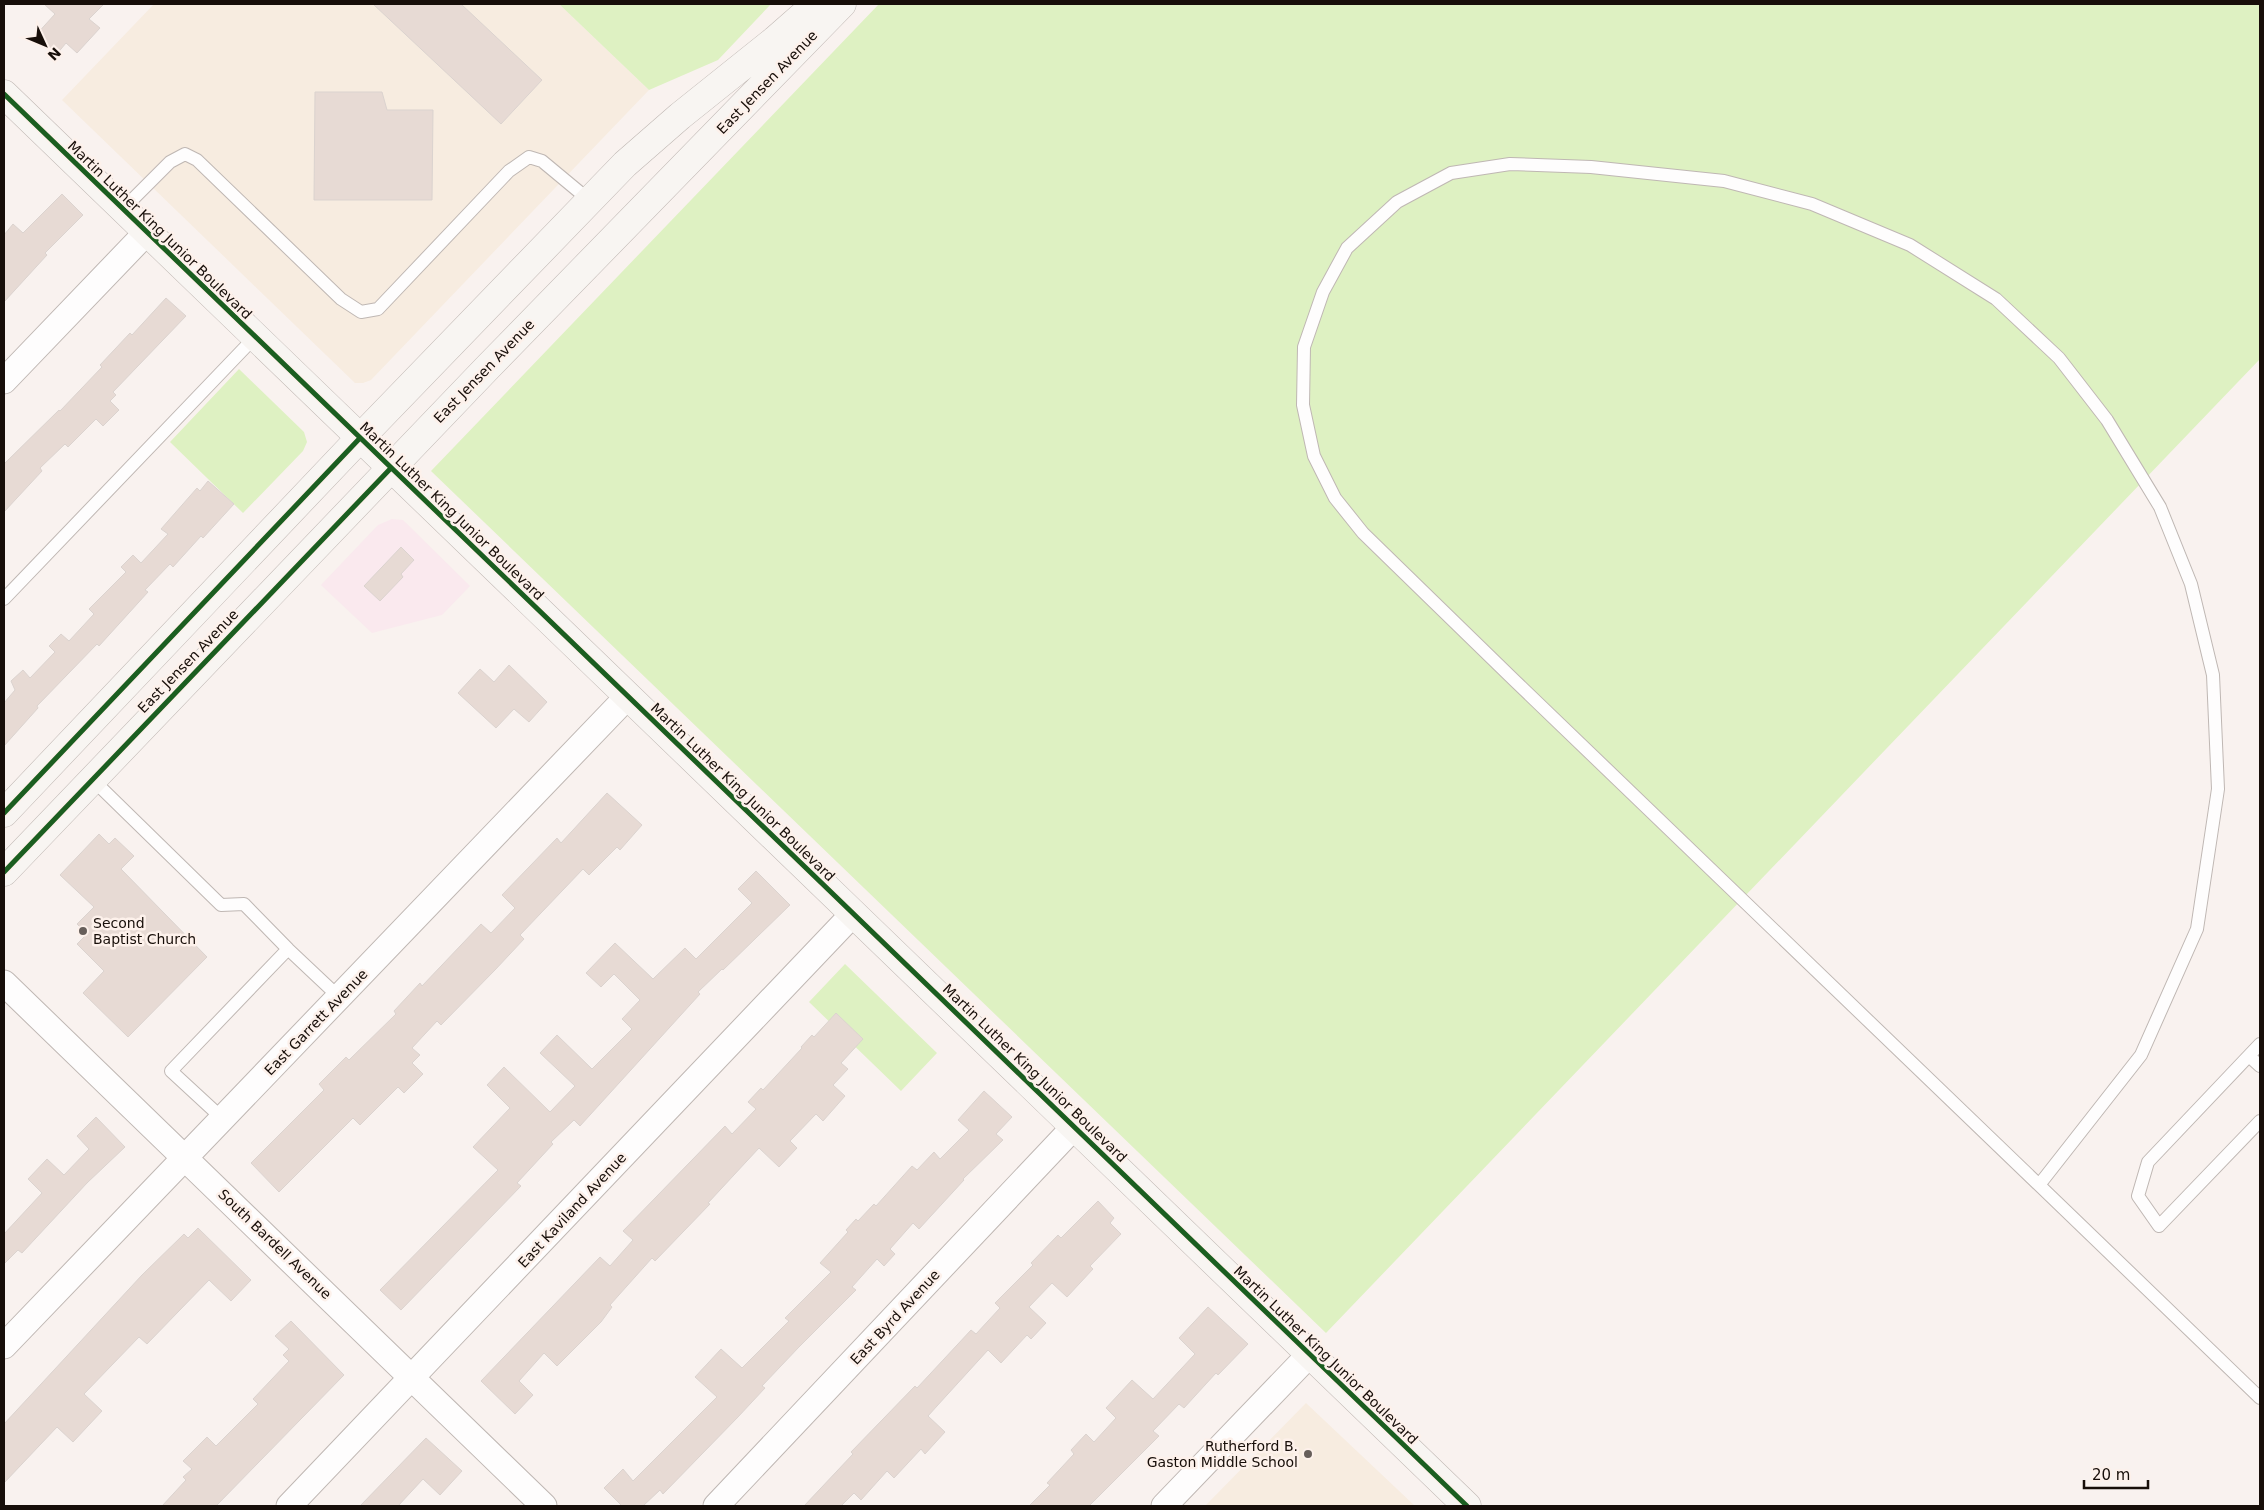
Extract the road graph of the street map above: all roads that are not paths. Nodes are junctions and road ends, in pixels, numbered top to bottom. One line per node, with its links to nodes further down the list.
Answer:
1 (816, 4): 4 (street, East Jensen Avenue)
2 (842, 4): 10 (street, East Jensen Avenue)
3 (4, 94): 5 (street, Martin Luther King Junior Boulevard)
4 (589, 200): 5 (lane); 9 (street, East Jensen Avenue)
5 (123, 209): 6 (street, Martin Luther King Junior Boulevard)
6 (147, 232): 7 (street, Martin Luther King Junior Boulevard); 8 (street)
7 (255, 337): 9 (street, Martin Luther King Junior Boulevard); 11 (lane)
8 (4, 381)
9 (360, 438): 10 (street, Martin Luther King Junior Boulevard); 14 (street, East Jensen Avenue)
10 (391, 468): 12 (street, Martin Luther King Junior Boulevard); 13 (street, East Jensen Avenue)
11 (4, 600)
12 (628, 696): 16 (street, Martin Luther King Junior Boulevard); 19 (street, East Garrett Avenue)
13 (92, 779): 15 (street, East Jensen Avenue); 17 (lane)
14 (4, 814)
15 (4, 872)
16 (853, 914): 25 (street, Martin Luther King Junior Boulevard); 30 (street, East Kaviland Avenue)
17 (288, 949): 19 (lane); 23 (lane)
18 (4, 983): 26 (street, South Bardell Avenue)
19 (340, 998): 23 (street, East Garrett Avenue)
20 (2260, 1044): 21 (lane)
21 (2249, 1056): 22 (lane); 24 (lane)
22 (2260, 1066)
23 (223, 1119): 26 (street, East Garrett Avenue)
24 (2260, 1121)
25 (1074, 1127): 29 (street, Martin Luther King Junior Boulevard); 34 (street, East Byrd Avenue)
26 (185, 1157): 28 (street, East Garrett Avenue); 30 (street, South Bardell Avenue)
27 (2039, 1185): 27 (lane); 31 (lane)
28 (4, 1346)
29 (1310, 1354): 35 (street); 36 (street, Martin Luther King Junior Boulevard)
30 (413, 1378): 32 (street, East Kaviland Avenue); 33 (street, South Bardell Avenue)
31 (2260, 1398)
32 (290, 1506)
33 (544, 1506)
34 (716, 1506)
35 (1164, 1506)
36 (1467, 1506)

